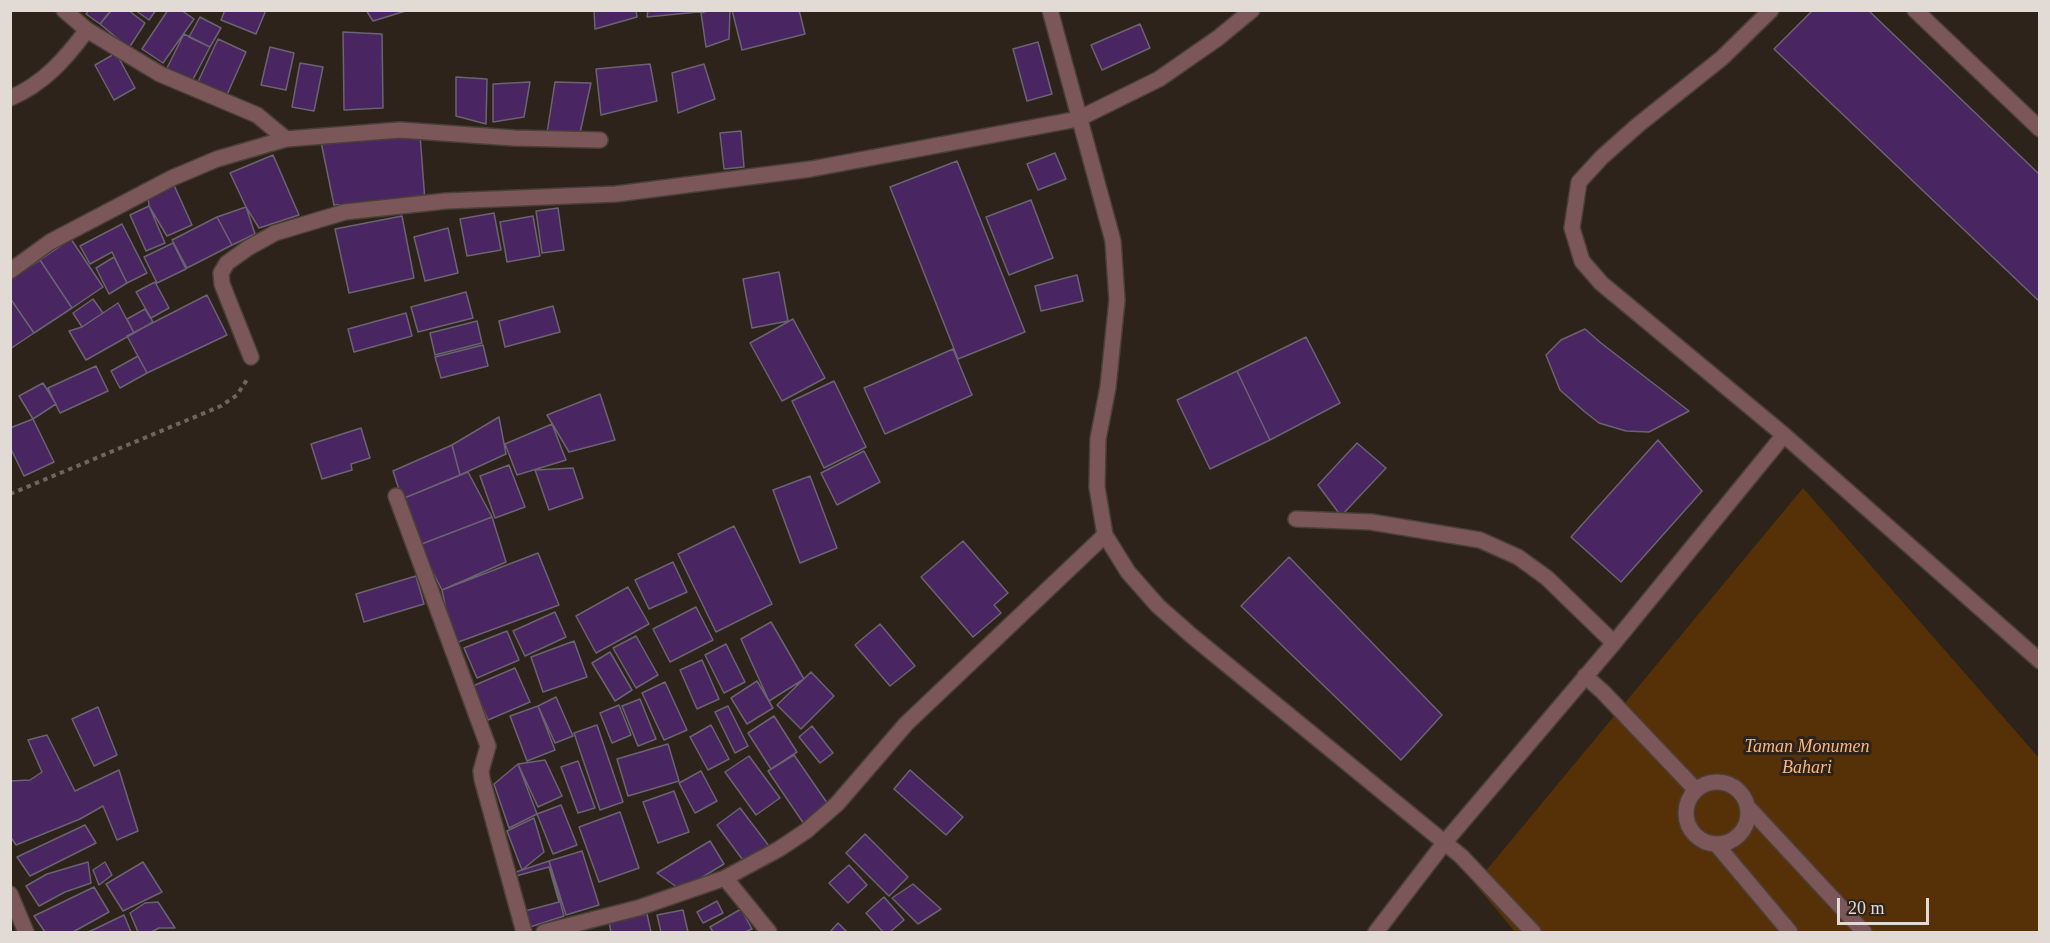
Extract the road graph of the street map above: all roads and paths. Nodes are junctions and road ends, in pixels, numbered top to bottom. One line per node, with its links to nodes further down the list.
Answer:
1 (64, 10): 6 (street)
2 (1050, 10): 8 (street)
3 (1252, 10): 8 (street)
4 (1771, 10): 14 (street)
5 (1915, 10): 9 (street)
6 (87, 30): 7 (street); 10 (street)
7 (10, 98)
8 (1078, 119): 13 (street); 18 (street)
9 (2040, 129)
10 (286, 139): 11 (street); 12 (street)
11 (600, 140)
12 (10, 271)
13 (251, 357): 15 (path)
14 (1784, 435): 19 (street); 20 (street)
15 (10, 494)
16 (396, 496): 29 (street)
17 (1296, 519): 19 (street)
18 (1106, 536): 24 (street); 26 (street)
19 (1614, 643): 21 (street)
20 (2040, 661)
21 (1585, 676): 22 (street); 24 (street)
22 (1696, 790): 23 (street); 25 (street)
23 (1748, 807): 25 (street); 35 (street)
24 (1445, 842): 32 (street); 33 (street)
25 (1716, 844): 34 (street)
26 (725, 878): 30 (street); 31 (street)
27 (10, 894): 28 (street)
28 (26, 933)
29 (524, 933)
30 (544, 933)
31 (769, 933)
32 (1376, 933)
33 (1533, 933)
34 (1790, 933)
35 (1864, 933)

